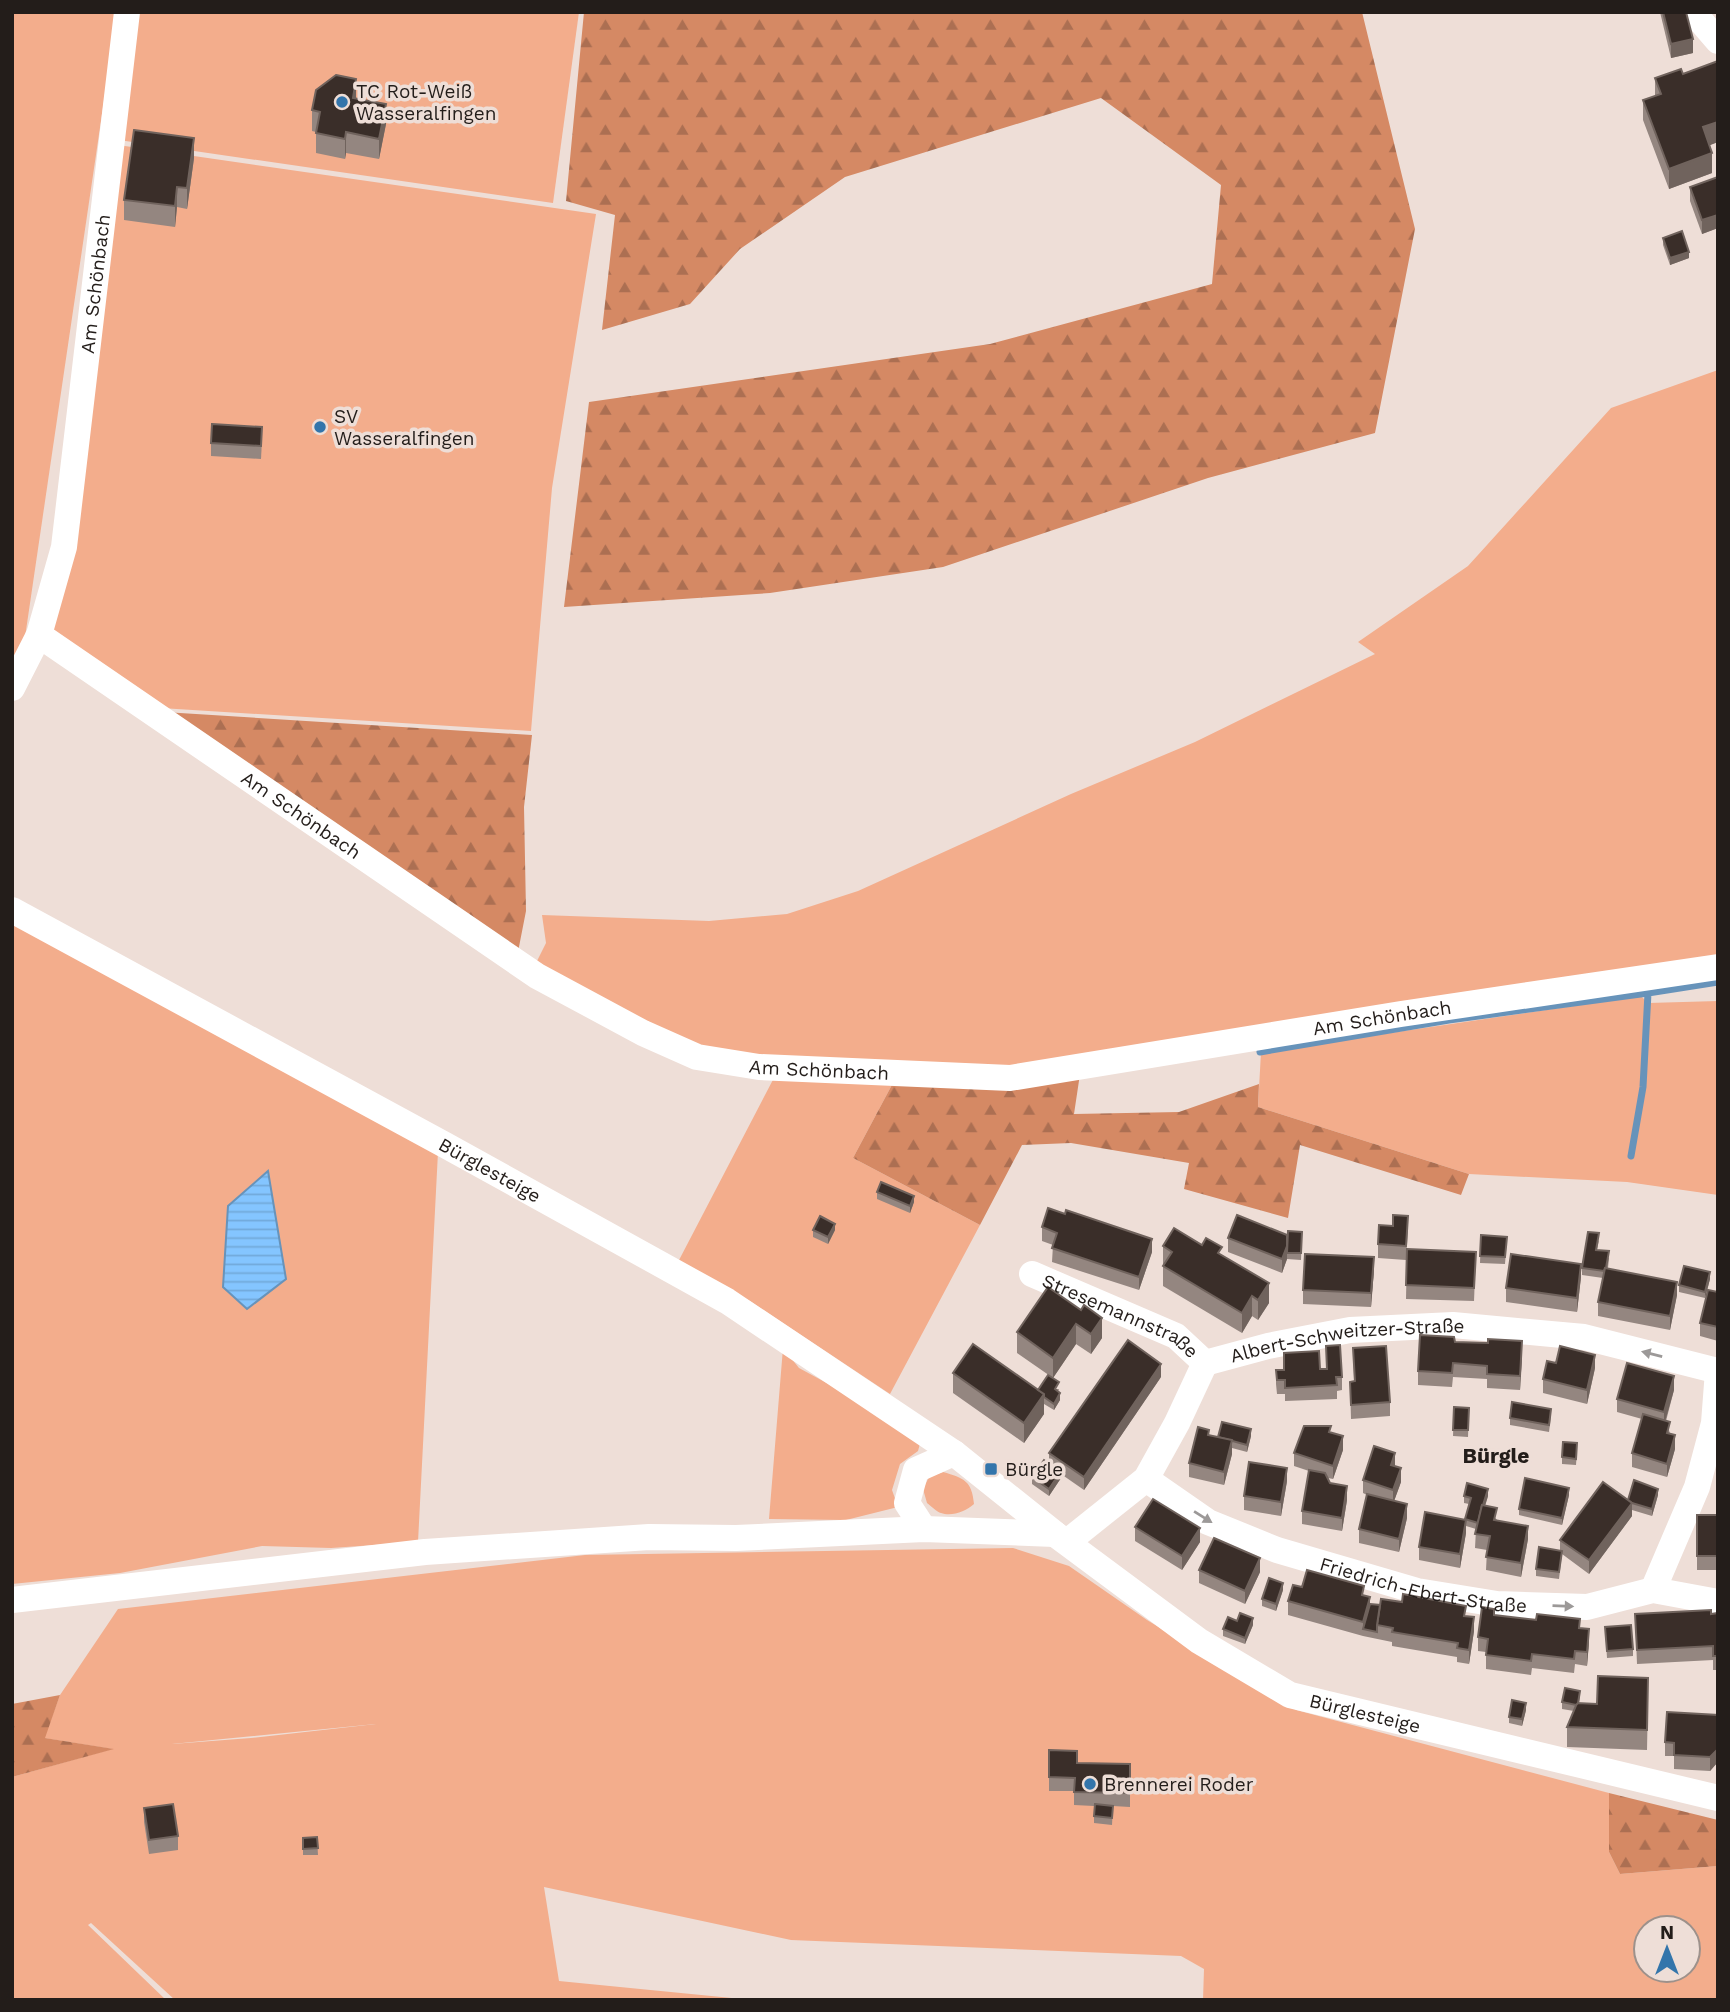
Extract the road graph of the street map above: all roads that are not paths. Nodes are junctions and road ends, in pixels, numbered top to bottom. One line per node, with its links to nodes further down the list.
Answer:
1 (127, 12): 4 (street, Am Schönbach)
2 (1693, 12): 3 (street)
3 (1718, 41)
4 (39, 635): 5 (street, Am Schönbach); 7 (street, Am Schönbach)
5 (12, 688)
6 (12, 909): 11 (street, Bürglesteige)
7 (1718, 967)
8 (1032, 1274): 9 (street, Stresemannstraße)
9 (1205, 1363): 10 (street, Albert-Schweitzer-Straße, one-way to 9); 12 (street, Albert-Schweitzer-Straße)
10 (1718, 1371): 15 (street)
11 (954, 1453): 13 (street); 14 (street, Bürglesteige)
12 (1146, 1479): 14 (street, Albert-Schweitzer-Straße); 15 (street, Friedrich-Ebert-Straße, one-way to 15)
13 (924, 1529): 14 (street); 16 (street)
14 (1061, 1538): 18 (street, Bürglesteige)
15 (1653, 1590): 17 (street, Friedrich-Ebert-Straße)
16 (12, 1600)
17 (1718, 1602)
18 (1718, 1798)

